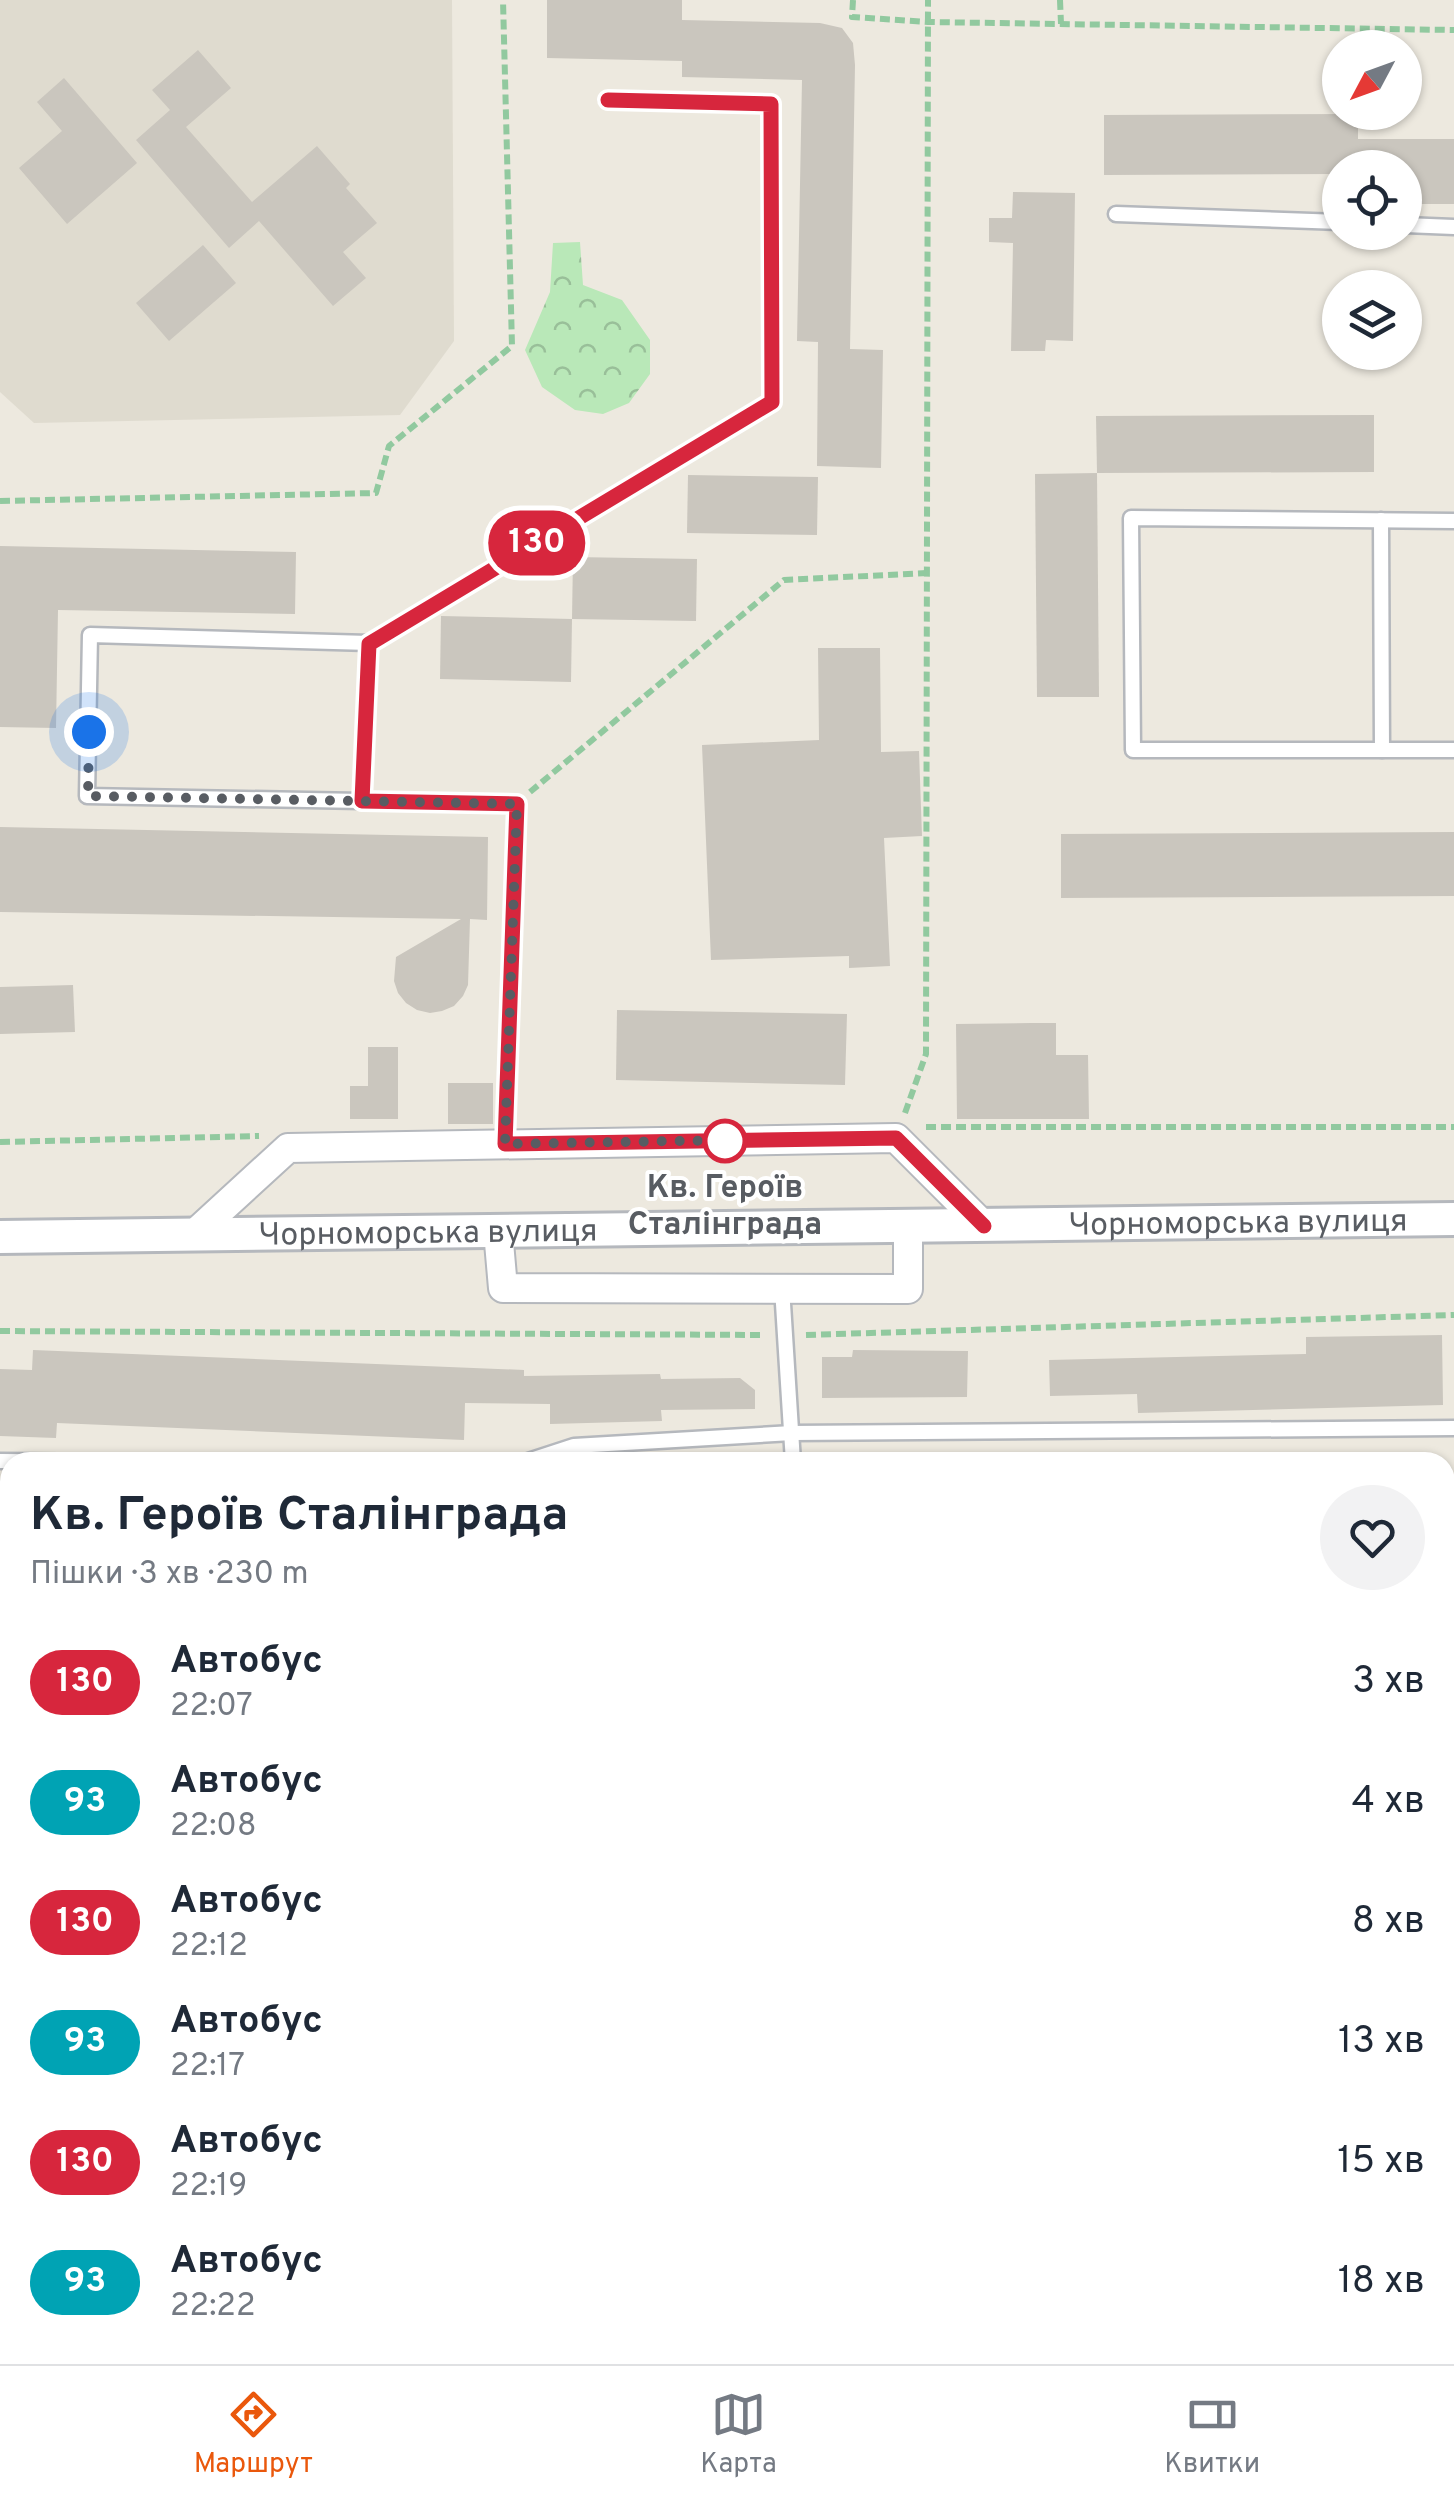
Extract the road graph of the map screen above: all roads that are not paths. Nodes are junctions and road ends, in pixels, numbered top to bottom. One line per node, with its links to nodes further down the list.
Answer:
1 (608, 100): 8 (lane)
2 (1116, 214): 3 (lane)
3 (1322, 221)
4 (1422, 226): 5 (lane)
5 (1454, 227)
6 (1381, 520): 7 (lane); 9 (lane); 9 (lane)
7 (1454, 521)
8 (369, 644): 11 (lane); 11 (lane)
9 (1382, 750): 10 (lane)
10 (1454, 750)
11 (362, 801): 12 (lane)
12 (505, 1144): 14 (street); 17 (street)
13 (1454, 1220): 14 (street, Чорноморська вулиця)
14 (984, 1226): 15 (street, Чорноморська вулиця)
15 (908, 1227): 16 (street, Чорноморська вулиця); 19 (street)
16 (498, 1231): 17 (street, Чорноморська вулиця); 19 (street)
17 (193, 1235): 18 (street, Чорноморська вулиця)
18 (0, 1237)
19 (782, 1288): 21 (lane)
20 (1454, 1428): 21 (lane)
21 (792, 1433): 22 (lane); 23 (lane)
22 (556, 1452)
23 (793, 1452)

